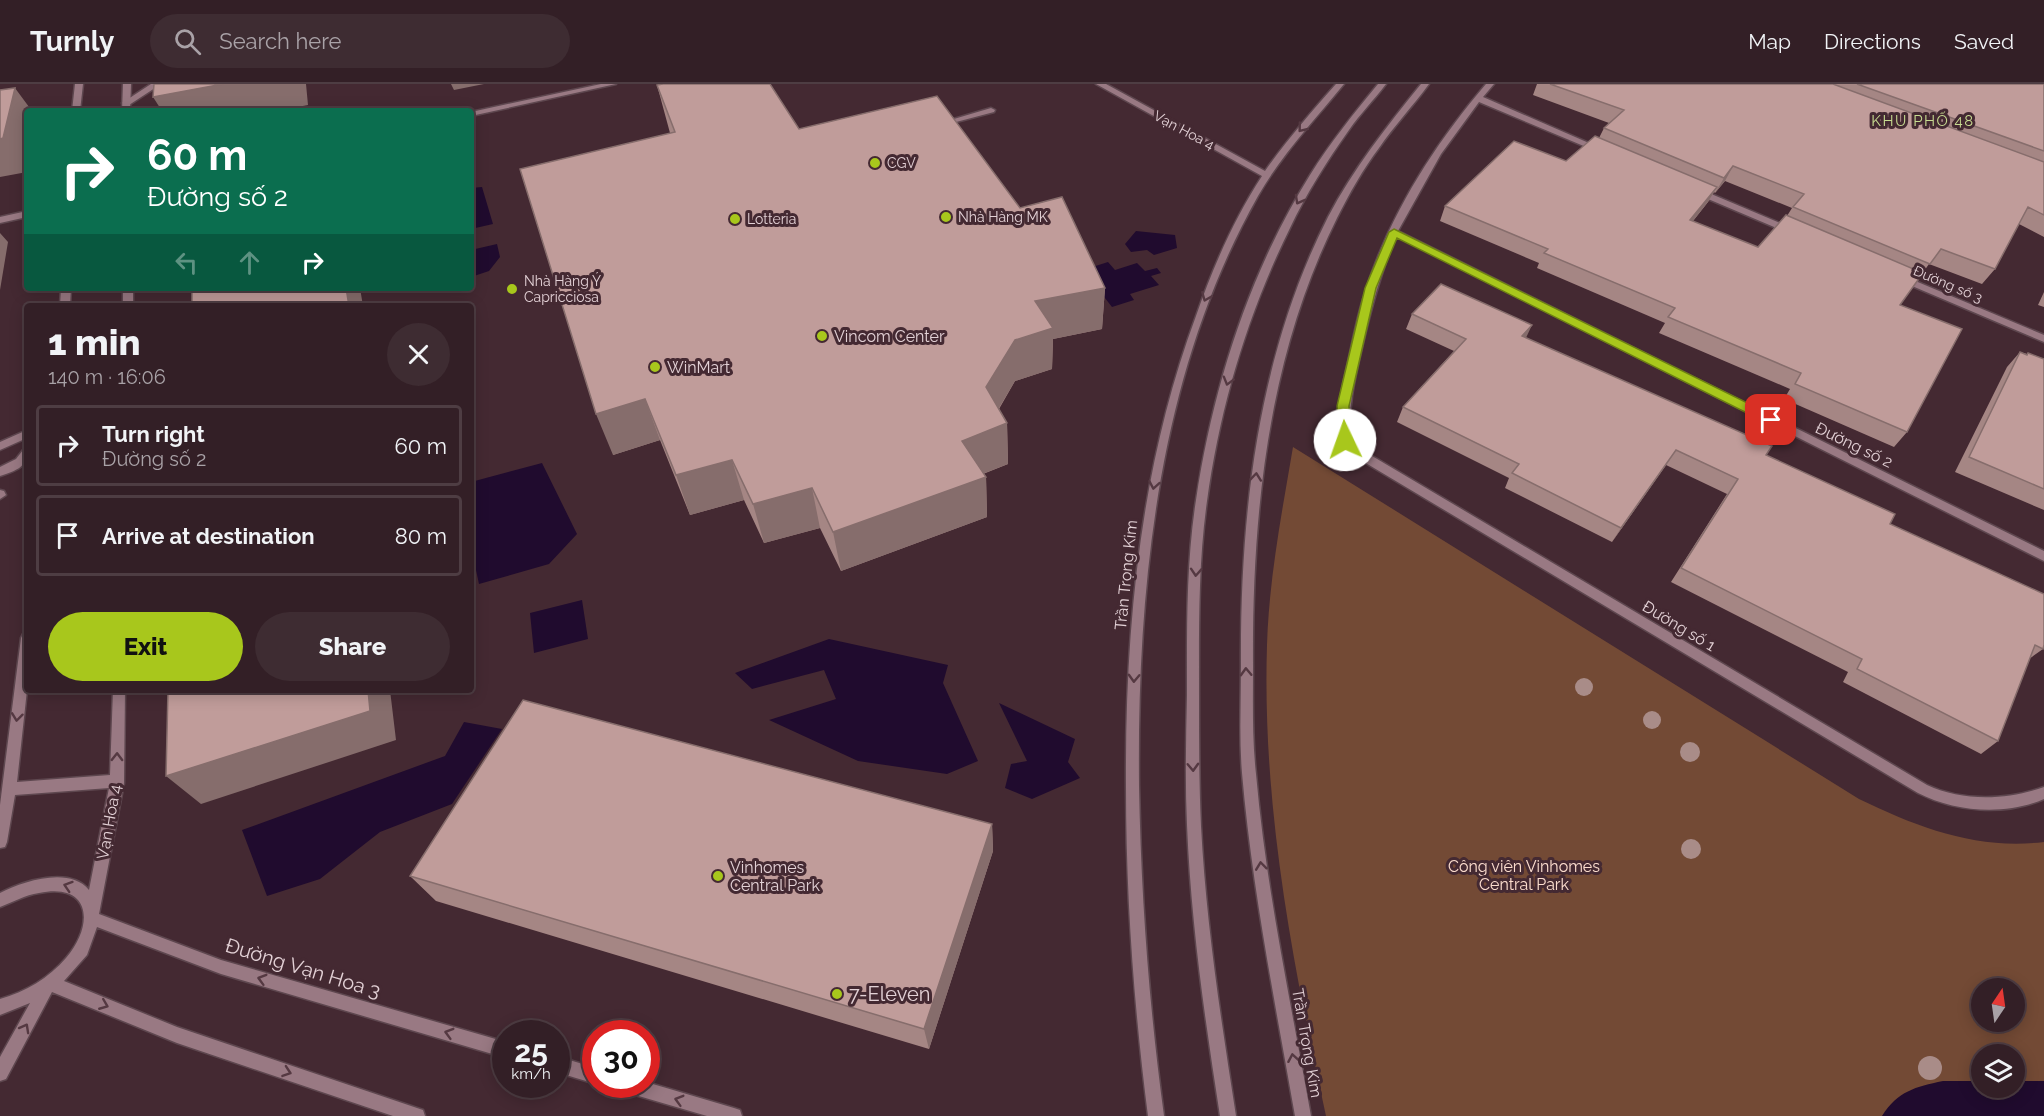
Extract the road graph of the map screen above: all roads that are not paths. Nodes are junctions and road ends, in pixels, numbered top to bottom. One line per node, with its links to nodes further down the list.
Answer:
1 (79, 84): 12 (street)
2 (127, 84): 11 (street)
3 (157, 84): 11 (street)
4 (612, 84): 14 (street)
5 (1100, 84): 17 (street, Vạn Hoa 4)
6 (1340, 84): 17 (street, Trần Trọng Kim, one-way to 17)
7 (1382, 84): 46 (street, one-way to 46)
8 (1425, 84): 47 (street, Trần Trọng Kim, one-way to 8)
9 (1490, 84): 10 (street)
10 (1478, 98): 16 (street); 21 (street)
11 (126, 107)
12 (76, 108)
13 (991, 110): 15 (street)
14 (474, 113)
15 (937, 125)
16 (1608, 153)
17 (1268, 175): 45 (street, Trần Trọng Kim, one-way to 45)
18 (1685, 186): 22 (street)
19 (24, 215): 20 (street)
20 (0, 220)
21 (1394, 232): 29 (street, Đường số 2); 34 (street, Đường số 1)
22 (1804, 237)
23 (1892, 274): 24 (street, Đường số 3)
24 (2044, 339)
25 (24, 435): 26 (street)
26 (0, 446)
27 (24, 457): 28 (street)
28 (0, 472)
29 (2044, 556)
30 (24, 663): 33 (street, one-way to 33)
31 (118, 693): 32 (street, Vạn Hoa 4, one-way to 31)
32 (117, 781): 33 (street); 37 (street, Vạn Hoa 4)
33 (9, 789): 35 (street)
34 (2044, 793)
35 (0, 842)
36 (0, 900): 37 (street, one-way to 36)
37 (91, 918): 38 (street, Vạn Hoa 4); 40 (street, Đường Vạn Hoa 3, one-way to 37)
38 (50, 983): 39 (street); 41 (street, one-way to 38); 43 (street, one-way to 43)
39 (0, 1007)
40 (492, 1046)
41 (0, 1073)
42 (660, 1094): 44 (street, one-way to 42)
43 (417, 1116)
44 (734, 1116)
45 (1156, 1116)
46 (1228, 1116)
47 (1304, 1116)

